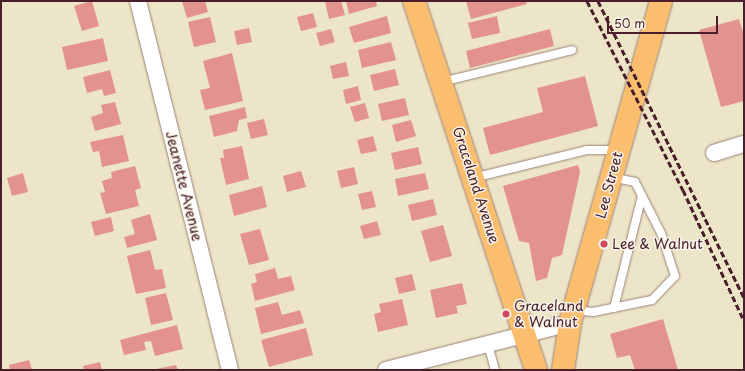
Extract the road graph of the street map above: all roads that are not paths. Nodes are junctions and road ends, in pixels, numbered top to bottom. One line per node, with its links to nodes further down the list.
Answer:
1 (138, 1): 16 (street, Jeanette Avenue)
2 (414, 1): 5 (main road, Graceland Avenue)
3 (661, 1): 7 (main road, Lee Street)
4 (572, 50): 5 (lane)
5 (442, 82): 10 (main road, Graceland Avenue)
6 (744, 144): 8 (street)
7 (619, 150): 9 (main road, Lee Street); 10 (lane)
8 (714, 153)
9 (612, 177): 11 (lane); 13 (main road, Lee Street)
10 (473, 178): 14 (main road, Graceland Avenue)
11 (642, 196): 12 (lane); 12 (lane)
12 (614, 308): 13 (lane)
13 (572, 316): 14 (street); 20 (main road, Lee Street)
14 (526, 335): 15 (street); 19 (main road, Graceland Avenue)
15 (488, 344): 17 (street); 18 (lane)
16 (230, 370)
17 (386, 370)
18 (495, 370)
19 (536, 370)
20 (563, 370)

